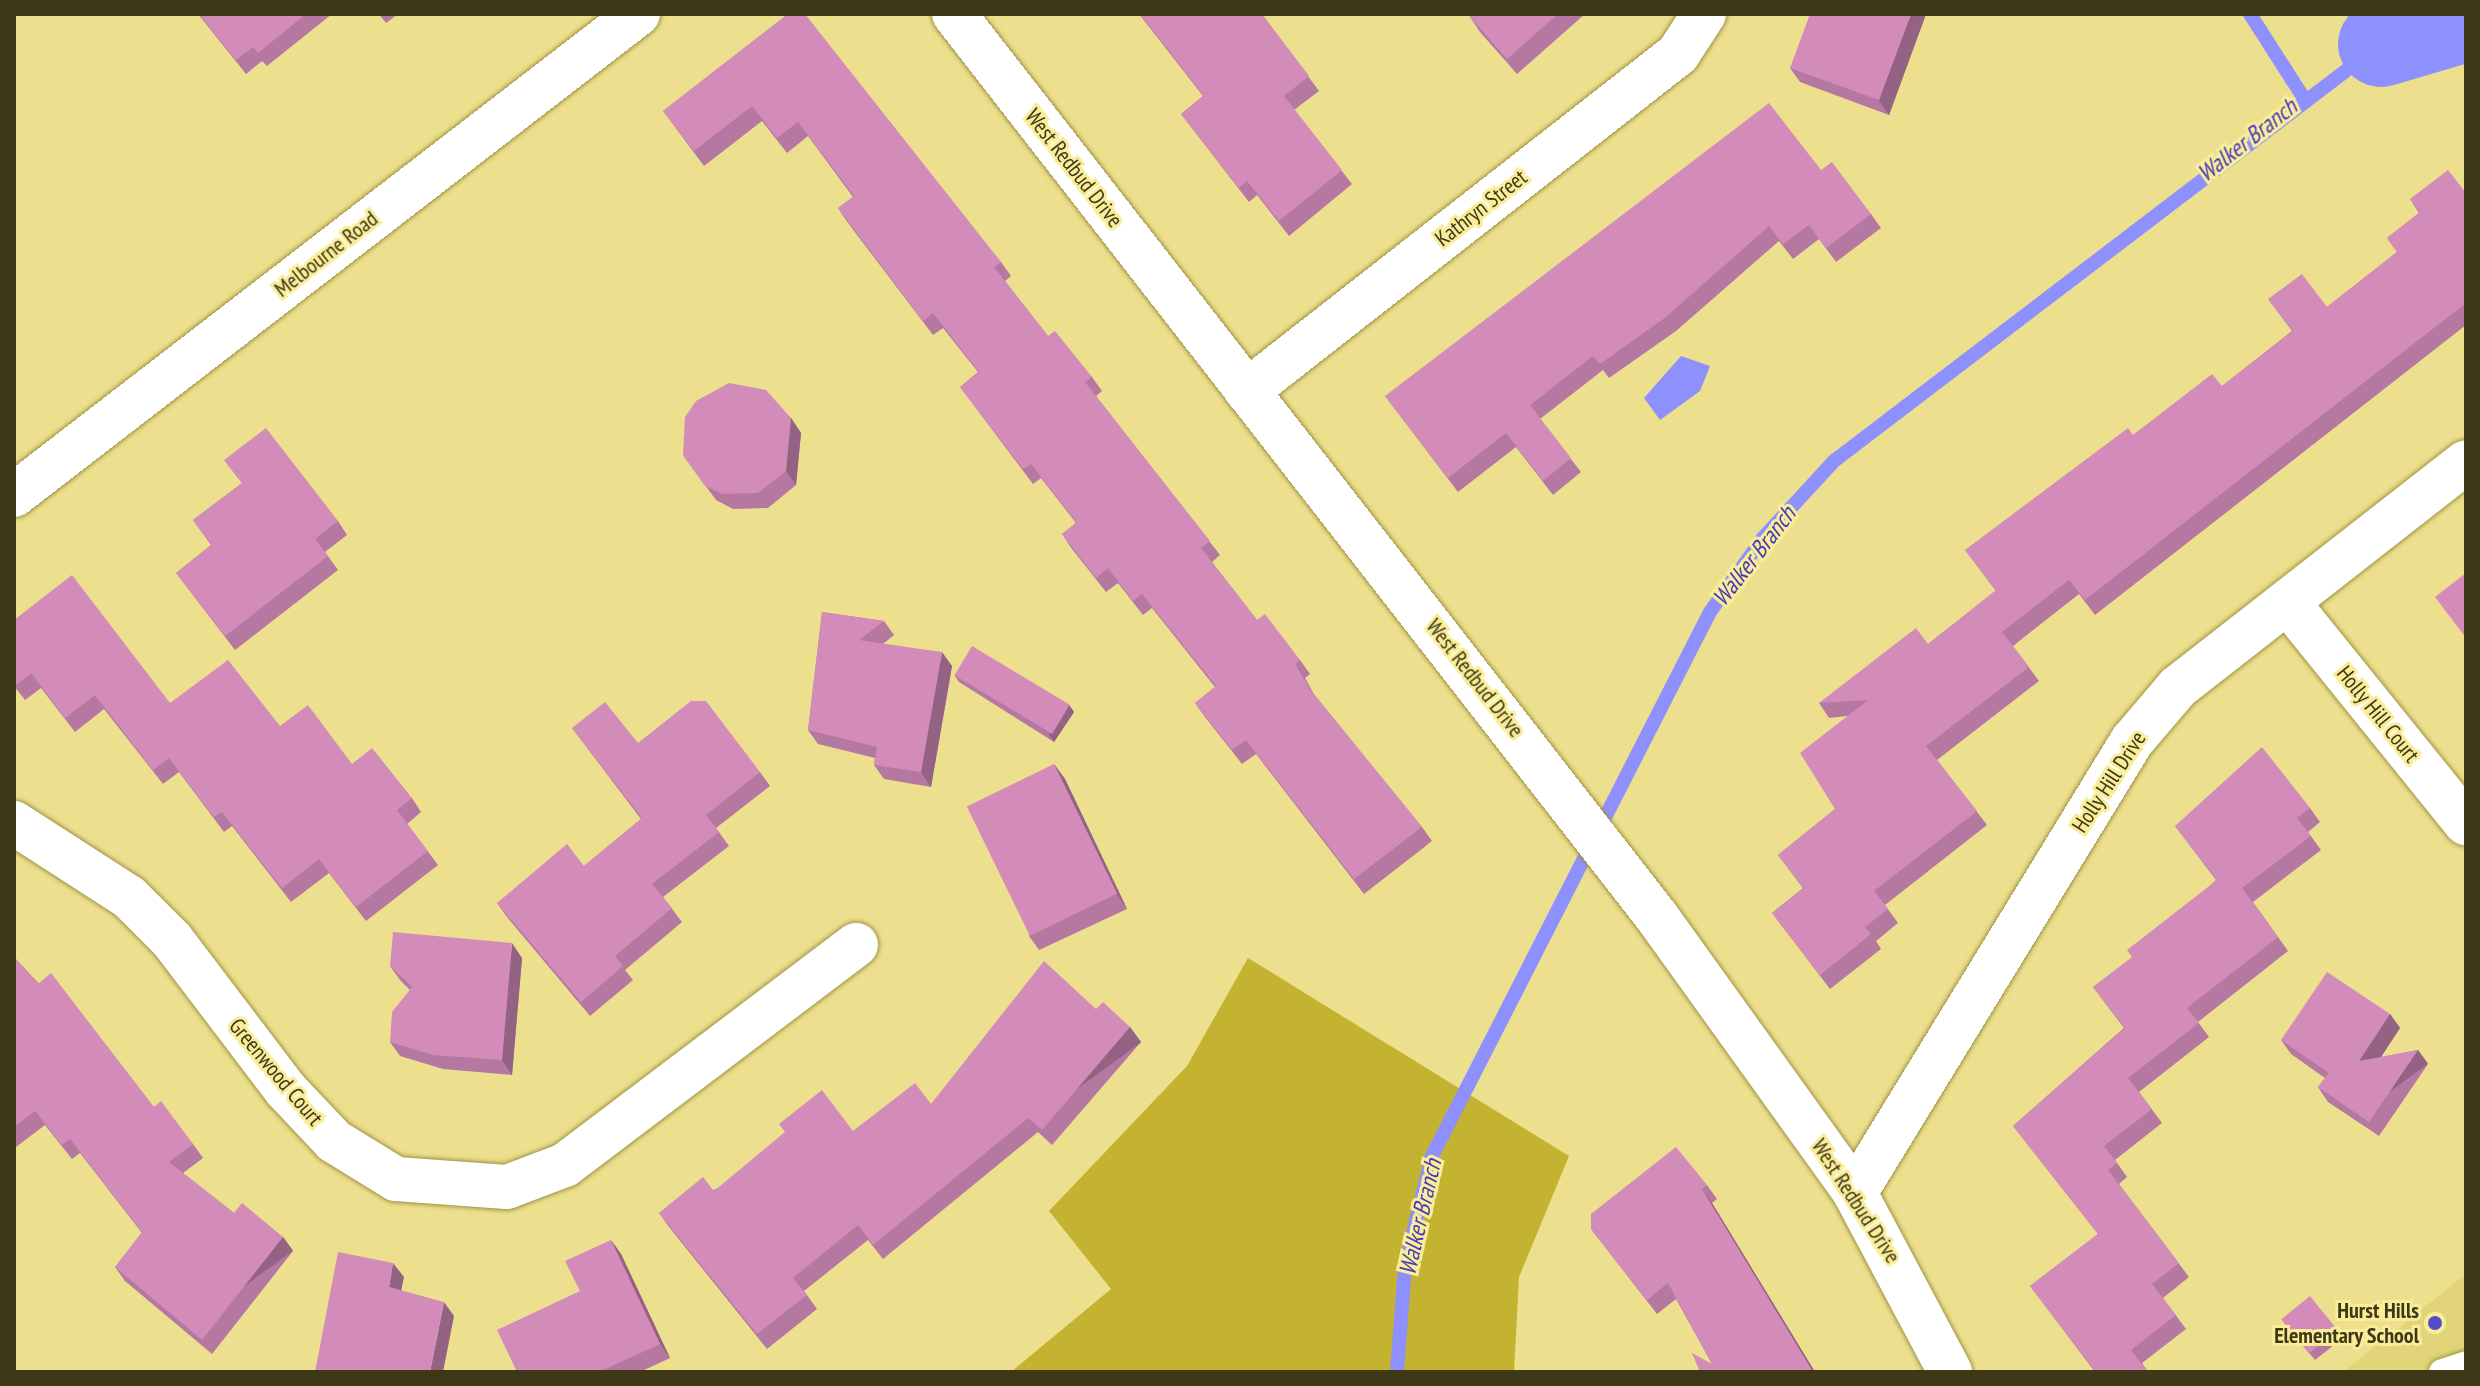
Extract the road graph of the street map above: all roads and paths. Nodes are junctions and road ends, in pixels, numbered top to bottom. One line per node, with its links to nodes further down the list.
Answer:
1 (638, 14): 6 (street, Melbourne Road)
2 (954, 14): 4 (street, West Redbud Drive)
3 (1704, 14): 4 (street, Kathryn Street)
4 (1247, 391): 11 (street, West Redbud Drive)
5 (2466, 462): 7 (street, Holly Hill Drive)
6 (14, 495)
7 (2289, 604): 9 (street, Holly Hill Court); 11 (street, Holly Hill Drive)
8 (14, 823): 10 (street, Greenwood Court)
9 (2466, 823)
10 (856, 945)
11 (1855, 1193): 13 (street, West Redbud Drive)
12 (2466, 1364): 14 (lane)
13 (1950, 1372)
14 (2442, 1372)

